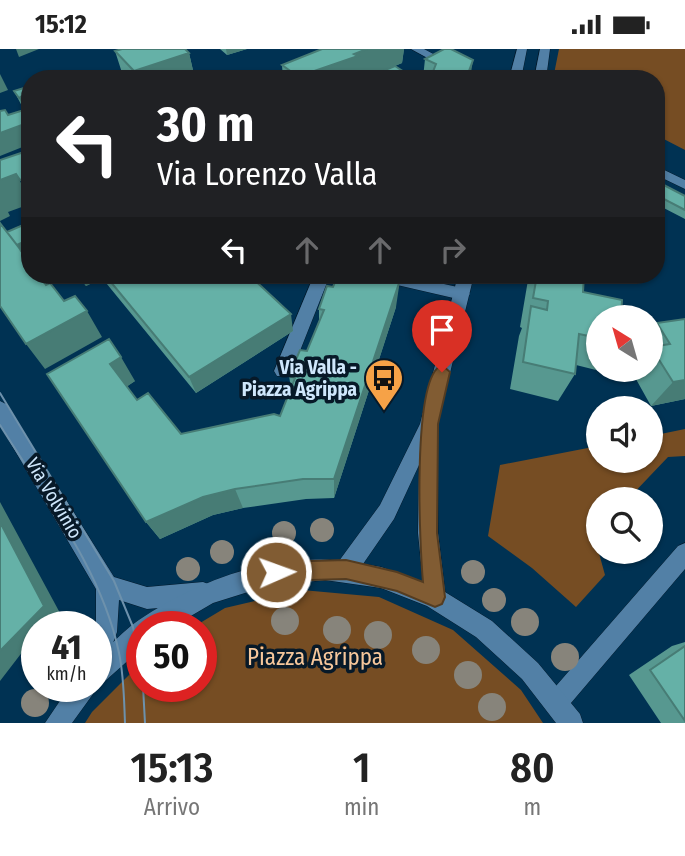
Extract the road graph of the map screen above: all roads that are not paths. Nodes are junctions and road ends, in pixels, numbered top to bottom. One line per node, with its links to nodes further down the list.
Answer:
1 (346, 49): 5 (main road)
2 (416, 49): 6 (main road)
3 (522, 49): 7 (main road)
4 (545, 49): 8 (main road)
5 (291, 70)
6 (457, 70)
7 (517, 70)
8 (542, 70)
9 (665, 174): 10 (main road)
10 (685, 185)
11 (317, 284): 15 (main road)
12 (419, 284): 14 (main road)
13 (464, 284): 14 (main road)
14 (462, 294): 17 (main road)
15 (283, 371)
16 (0, 409): 20 (main road, Via Volvinio)
17 (429, 424): 19 (main road); 22 (main road)
18 (685, 553): 28 (main road)
19 (346, 570): 21 (main road); 22 (main road)
20 (107, 586): 21 (main road); 23 (main road, Via Volvinio)
21 (206, 593): 24 (main road)
22 (435, 597): 28 (main road)
23 (109, 611)
24 (176, 611)
25 (126, 647): 26 (main road)
26 (112, 660)
27 (73, 702): 29 (main road)
28 (557, 702): 30 (main road)
29 (57, 723)
30 (571, 723)

